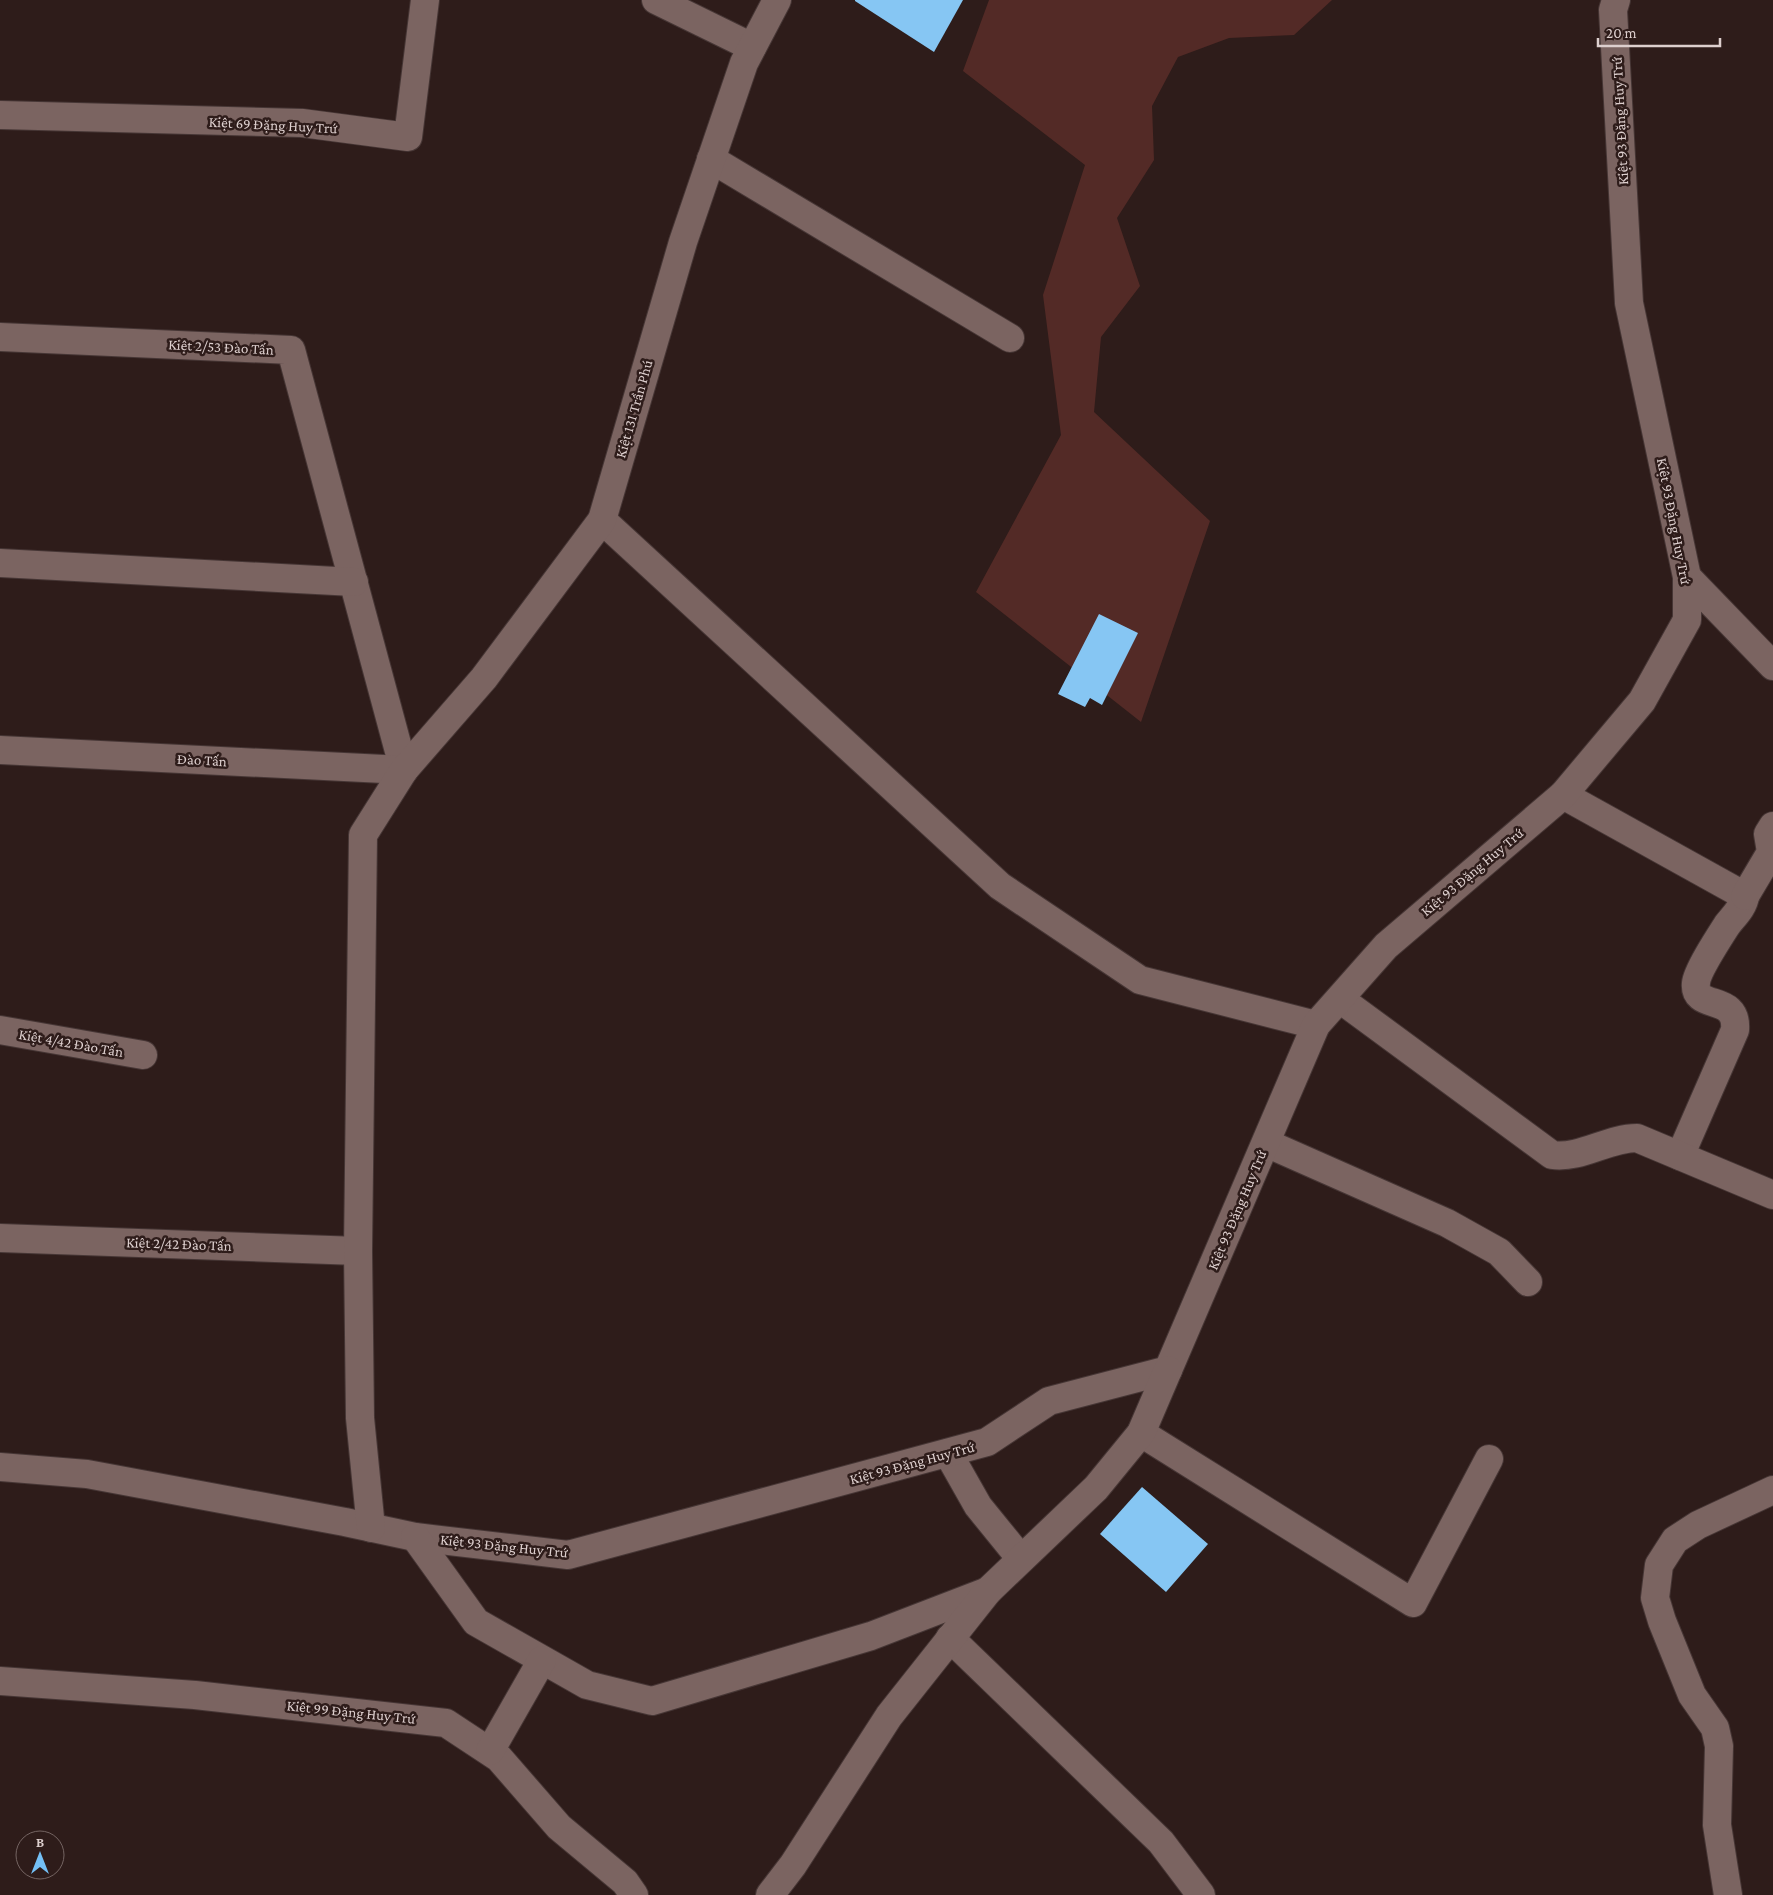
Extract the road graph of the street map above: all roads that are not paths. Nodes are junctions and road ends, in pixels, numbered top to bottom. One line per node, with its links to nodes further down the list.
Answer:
1 (425, 0): 6 (street, Kiệt 69 Đặng Huy Trứ)
2 (656, 0): 5 (street)
3 (777, 0): 5 (street, Kiệt 131 Trần Phú)
4 (1616, 0): 12 (street, Kiệt 93 Đặng Huy Trứ)
5 (752, 47): 7 (street, Kiệt 131 Trần Phú)
6 (0, 116)
7 (711, 159): 9 (street); 10 (street, Kiệt 131 Trần Phú)
8 (0, 337): 13 (street, Kiệt 2/53 Đào Tấn)
9 (1010, 338)
10 (602, 520): 16 (street, Kiệt 131 Trần Phú); 21 (street)
11 (0, 563): 13 (street)
12 (1687, 577): 14 (street); 17 (street, Kiệt 93 Đặng Huy Trứ)
13 (354, 582): 16 (street, Kiệt 2/53 Đào Tấn)
14 (1773, 666)
15 (0, 750): 16 (street, Đào Tấn)
16 (404, 770): 28 (street, Kiệt 131 Trần Phú)
17 (1563, 795): 19 (street); 20 (street, Kiệt 93 Đặng Huy Trứ)
18 (1773, 826): 19 (street)
19 (1745, 896): 25 (street)
20 (1340, 999): 21 (street, Kiệt 93 Đặng Huy Trứ); 25 (street)
21 (1316, 1025): 24 (street, Kiệt 93 Đặng Huy Trứ)
22 (0, 1030): 23 (street, Kiệt 4/42 Đào Tấn)
23 (143, 1055)
24 (1266, 1143): 29 (street); 30 (street, Kiệt 93 Đặng Huy Trứ)
25 (1680, 1156): 26 (street)
26 (1773, 1195)
27 (0, 1238): 28 (street, Kiệt 2/42 Đào Tấn)
28 (358, 1251): 36 (street, Kiệt 131 Trần Phú)
29 (1528, 1282)
30 (1168, 1370): 31 (street); 32 (street, Kiệt 93 Đặng Huy Trứ)
31 (1142, 1433): 33 (street); 38 (street)
32 (948, 1453): 37 (street, Kiệt 93 Đặng Huy Trứ); 38 (street)
33 (1489, 1459)
34 (0, 1467): 36 (street, Kiệt 93 Đặng Huy Trứ)
35 (1773, 1490): 47 (street)
36 (371, 1528): 37 (street, Kiệt 93 Đặng Huy Trứ)
37 (415, 1537): 41 (street)
38 (1021, 1559): 39 (street)
39 (988, 1591): 40 (street); 41 (street)
40 (950, 1638): 45 (street); 46 (street)
41 (542, 1660): 43 (street)
42 (0, 1681): 43 (street, Kiệt 99 Đặng Huy Trứ)
43 (490, 1751): 44 (street, Kiệt 99 Đặng Huy Trứ)
44 (634, 1895)
45 (770, 1895)
46 (1201, 1895)
47 (1728, 1895)

